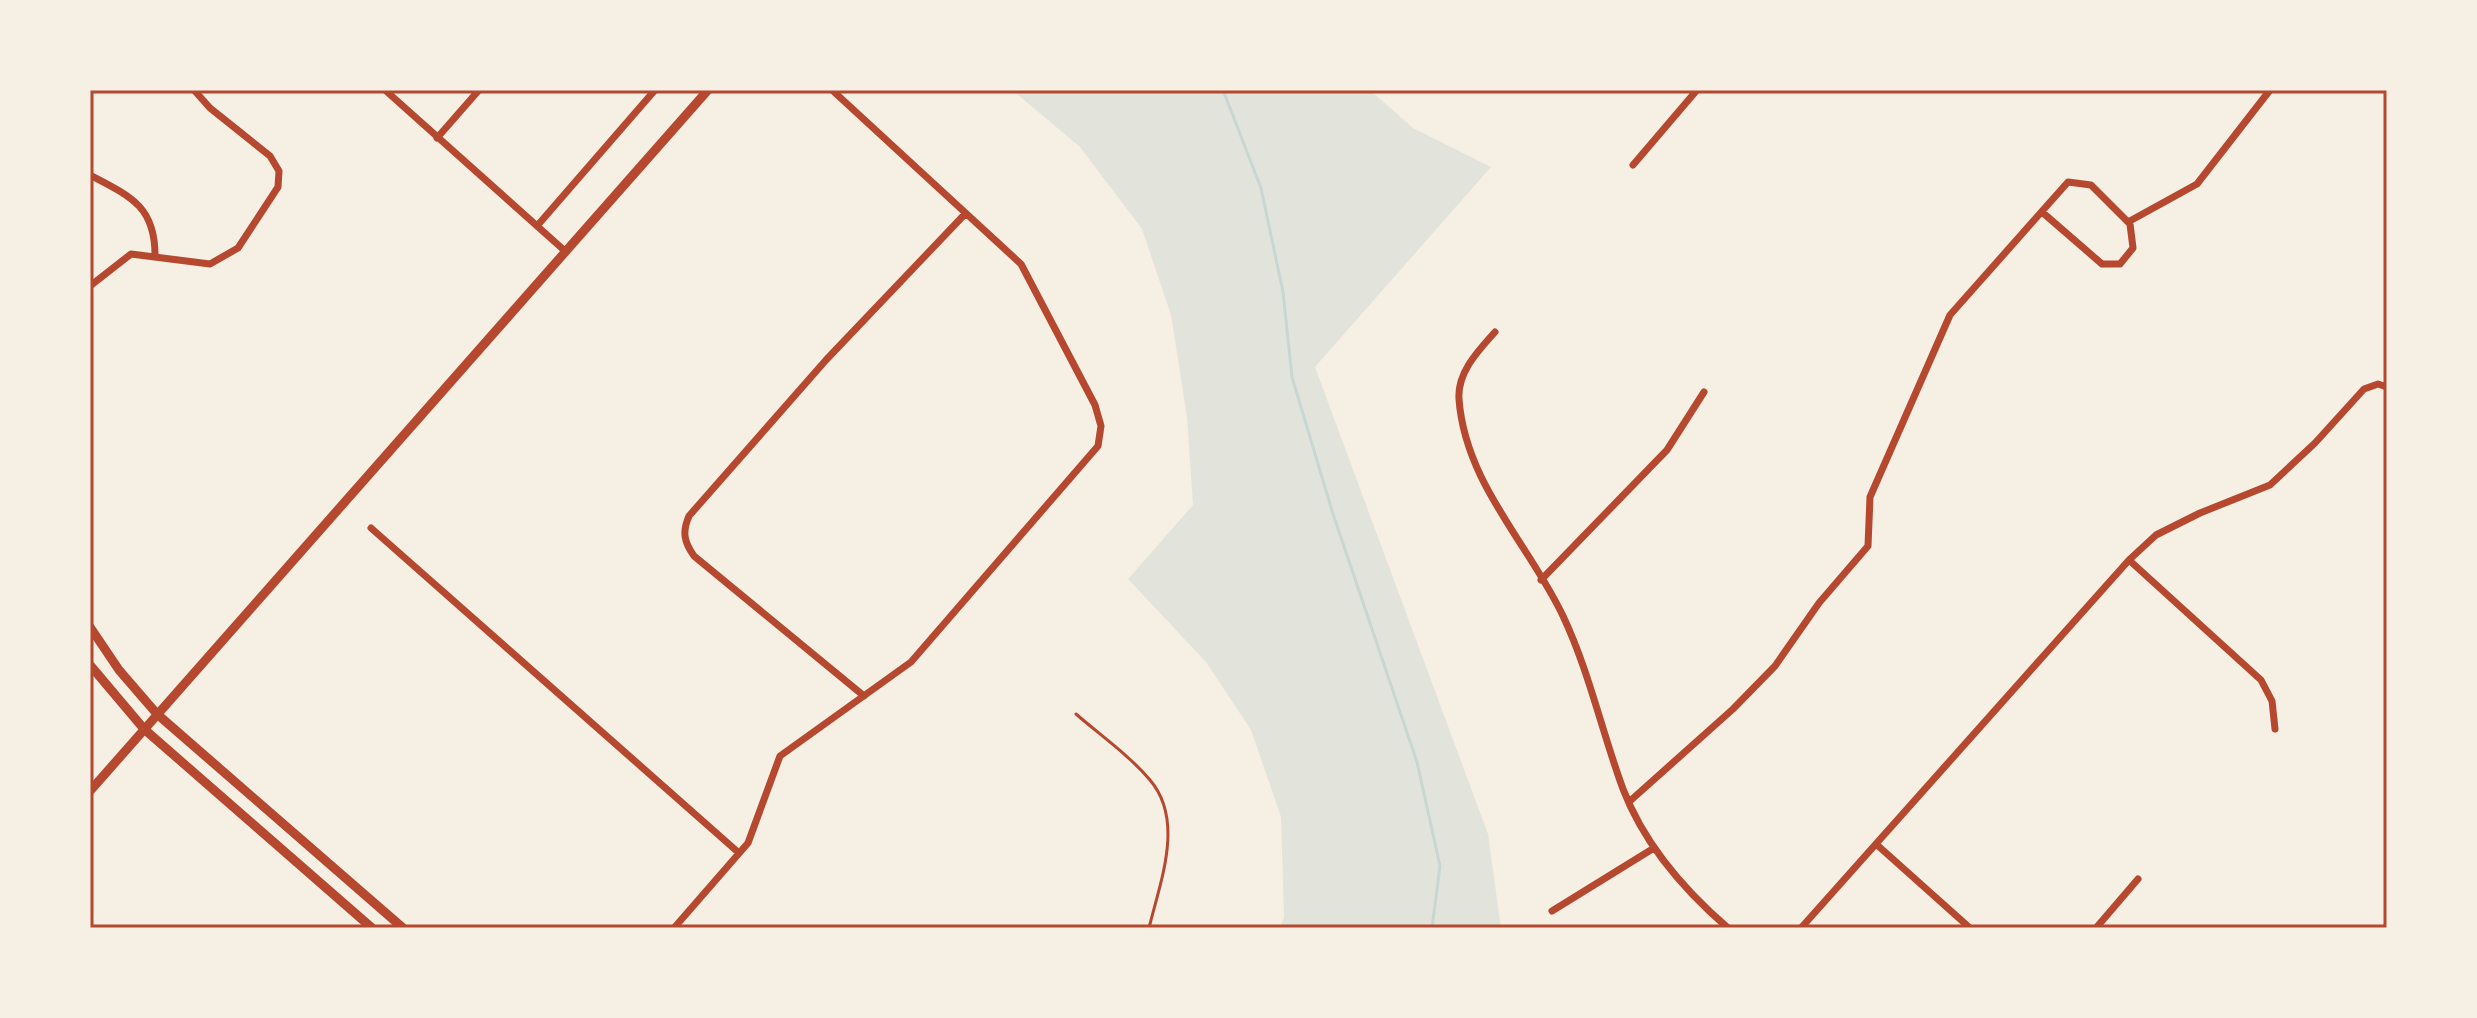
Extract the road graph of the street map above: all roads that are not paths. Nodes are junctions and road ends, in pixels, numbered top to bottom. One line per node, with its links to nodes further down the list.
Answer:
1 (194, 90): 17 (street)
2 (385, 90): 9 (street)
3 (479, 90): 9 (street)
4 (655, 90): 15 (street)
5 (708, 90): 16 (main road)
6 (832, 90): 13 (street)
7 (1697, 90): 10 (street)
8 (2270, 90): 14 (street)
9 (437, 138): 15 (street)
10 (1633, 165)
11 (90, 175): 17 (street)
12 (2042, 212): 14 (street); 14 (street); 33 (street)
13 (965, 214): 27 (street); 27 (street)
14 (2128, 222)
15 (537, 226): 16 (street)
16 (565, 251): 28 (main road)
17 (155, 255): 18 (street)
18 (90, 286)
19 (1495, 332): 24 (street)
20 (2383, 385): 23 (street)
21 (1704, 392): 24 (street)
22 (371, 528): 36 (street)
23 (2129, 560): 31 (street); 34 (street)
24 (1541, 580): 33 (street)
25 (90, 627): 28 (main road)
26 (90, 665): 30 (main road)
27 (864, 696): 36 (street)
28 (157, 714): 30 (main road); 37 (main road)
29 (1076, 714): 44 (lane)
30 (144, 729): 32 (main road); 39 (main road)
31 (2275, 729)
32 (90, 791)
33 (1630, 801): 35 (street)
34 (1876, 844): 46 (street); 47 (street)
35 (1654, 848): 40 (street); 45 (street)
36 (739, 853): 43 (street)
37 (341, 877): 39 (main road); 42 (main road)
38 (2138, 879): 48 (street)
39 (330, 892): 41 (main road)
40 (1552, 911)
41 (372, 928)
42 (403, 928)
43 (674, 928)
44 (1149, 928)
45 (1728, 928)
46 (1801, 928)
47 (1970, 928)
48 (2096, 928)

